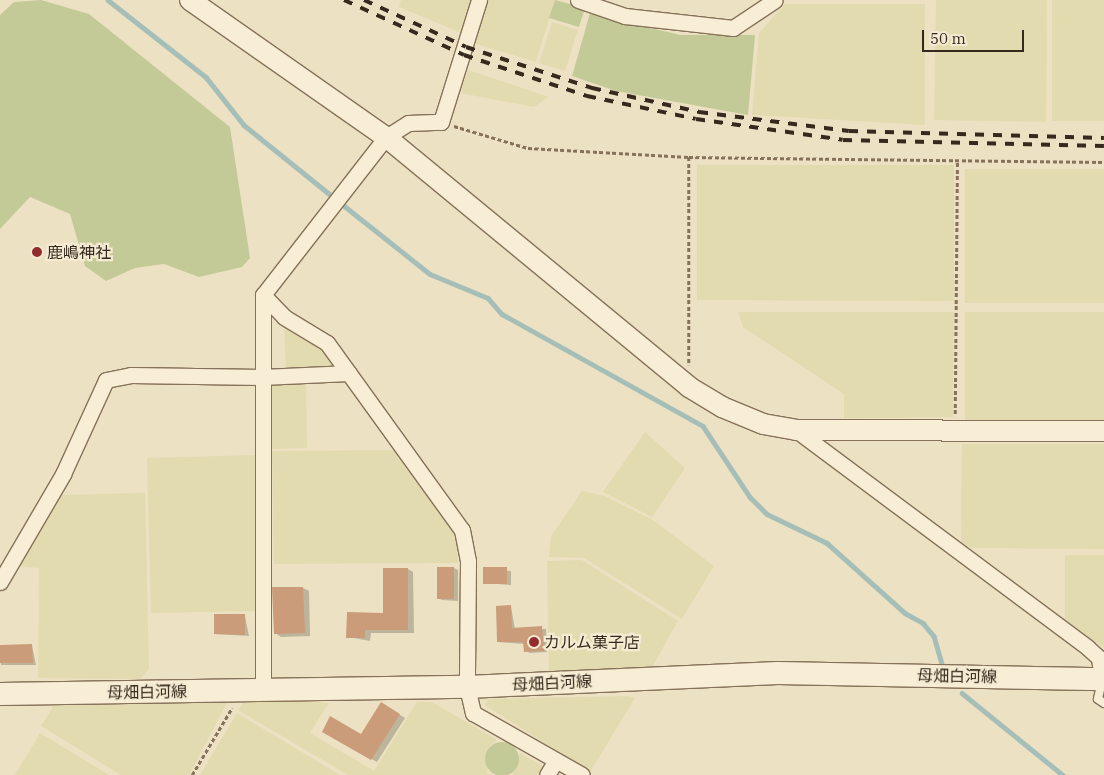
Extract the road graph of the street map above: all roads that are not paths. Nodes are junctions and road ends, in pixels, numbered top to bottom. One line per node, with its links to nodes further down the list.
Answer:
1 (190, 0): 5 (street)
2 (479, 0): 5 (street)
3 (578, 0): 4 (street)
4 (775, 0)
5 (386, 137): 6 (street); 9 (street)
6 (263, 295): 7 (street); 8 (street)
7 (348, 373): 8 (street); 13 (street)
8 (262, 377): 11 (street); 14 (street)
9 (796, 430): 10 (street); 12 (street)
10 (1104, 431)
11 (0, 582)
12 (1103, 679): 13 (main road, 母畑白河線); 16 (lane)
13 (467, 687): 14 (main road, 母畑白河線); 17 (street)
14 (263, 689): 15 (main road, 母畑白河線)
15 (0, 694)
16 (1104, 703)
17 (556, 760): 18 (street); 19 (street)
18 (547, 775)
19 (582, 775)

